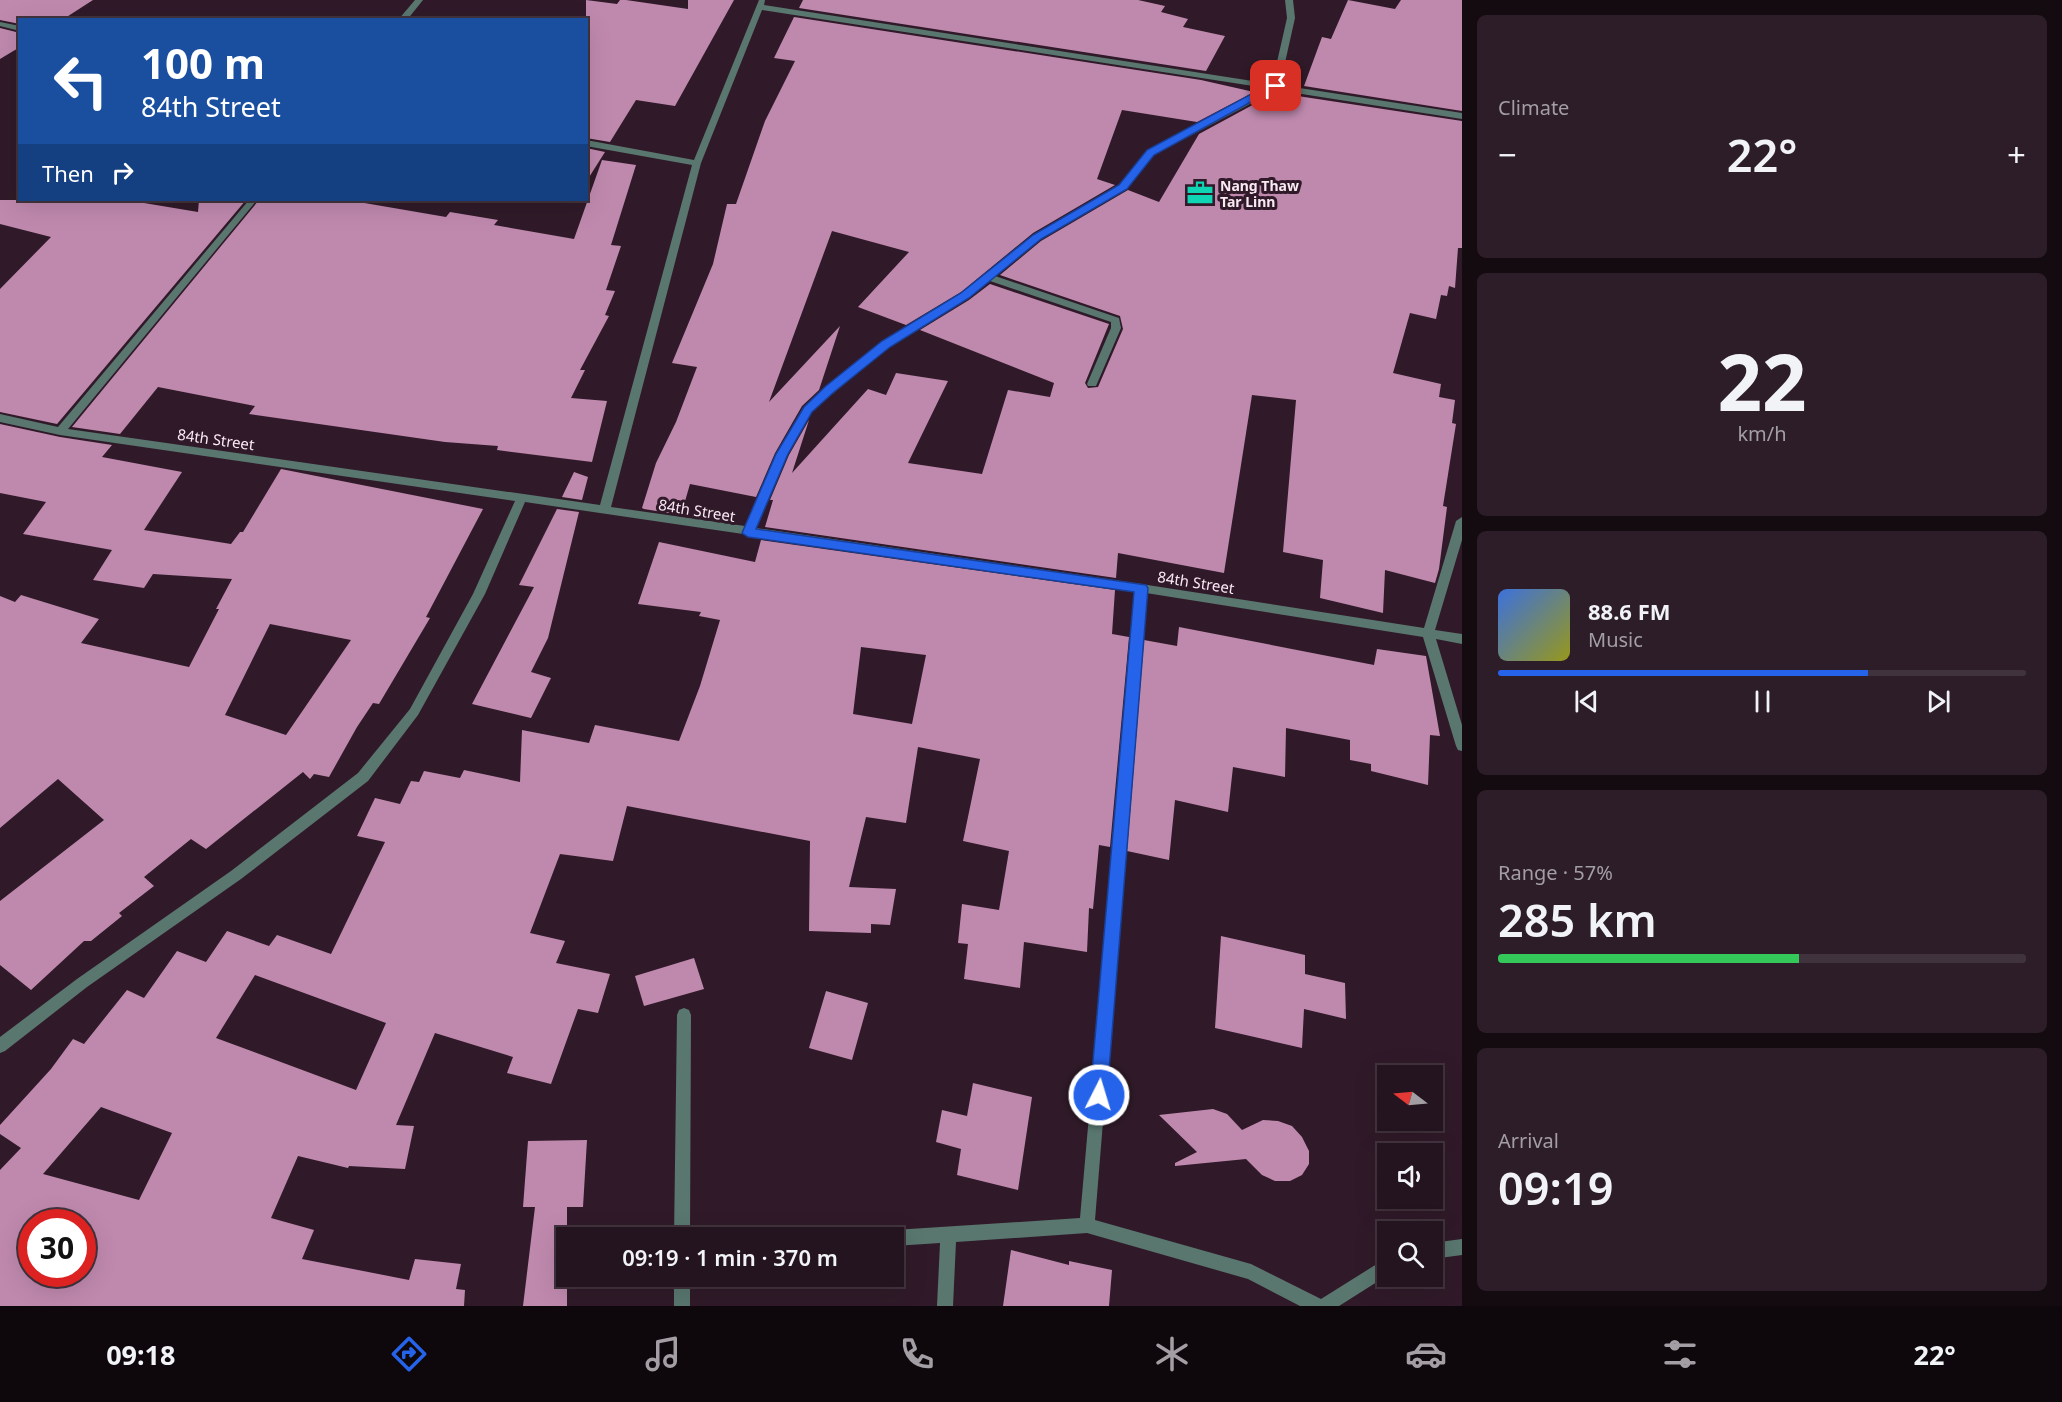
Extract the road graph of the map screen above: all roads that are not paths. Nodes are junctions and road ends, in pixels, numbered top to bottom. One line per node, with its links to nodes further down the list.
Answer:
1 (418, 0): 4 (street)
2 (1289, 0): 7 (street)
3 (761, 3): 7 (street); 10 (street)
4 (404, 18)
5 (0, 24): 6 (street)
6 (18, 28)
7 (1276, 86): 8 (street); 12 (street)
8 (1462, 116)
9 (588, 143): 10 (street)
10 (697, 163): 17 (street)
11 (252, 201): 15 (street)
12 (989, 277): 13 (street); 19 (street)
13 (1092, 384)
14 (0, 418): 15 (street, 84th Street)
15 (60, 431): 16 (street, 84th Street)
16 (521, 499): 17 (street, 84th Street); 25 (street)
17 (604, 511): 19 (street, 84th Street)
18 (1462, 521): 21 (street)
19 (748, 533): 20 (street, 84th Street)
20 (1141, 588): 21 (street, 84th Street); 26 (street)
21 (1428, 634): 22 (street, 84th Street); 23 (street)
22 (1462, 639)
23 (1462, 746)
24 (684, 1015): 27 (street)
25 (0, 1046)
26 (1087, 1225): 28 (street); 36 (street)
27 (682, 1227)
28 (948, 1234): 29 (street); 35 (street)
29 (904, 1237)
30 (1462, 1247): 31 (street)
31 (1443, 1250)
32 (1377, 1272): 37 (street)
33 (682, 1287): 34 (street)
34 (682, 1306)
35 (945, 1306)
36 (1317, 1306)
37 (1325, 1306)

